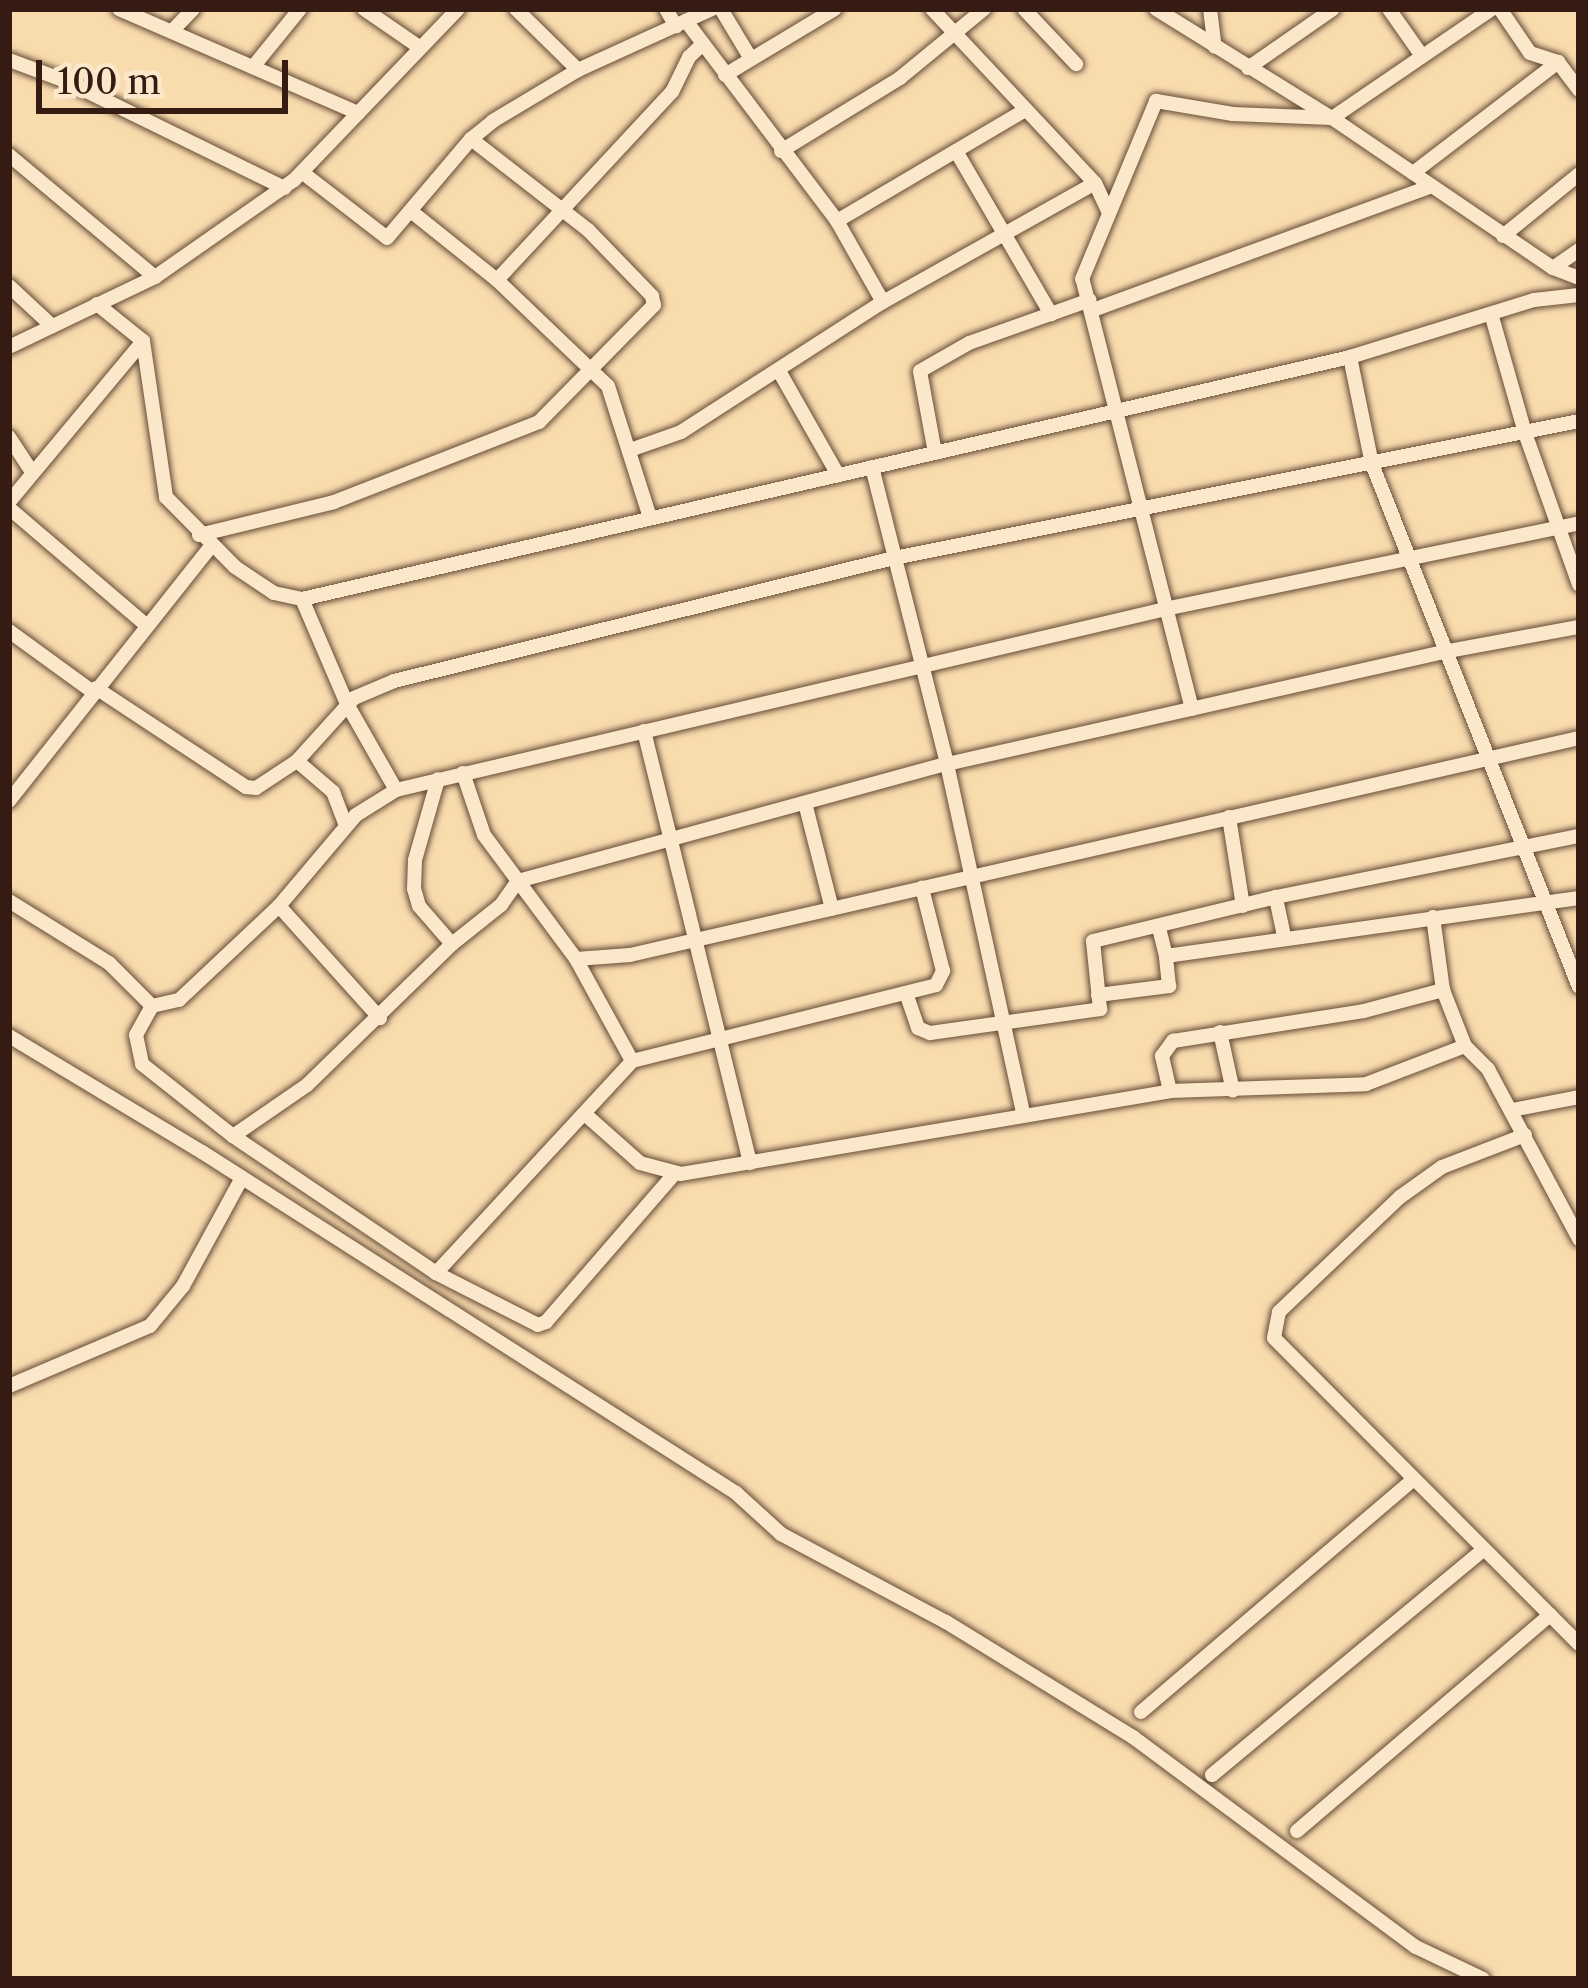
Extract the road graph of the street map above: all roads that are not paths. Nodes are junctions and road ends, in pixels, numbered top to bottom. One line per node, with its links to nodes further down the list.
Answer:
1 (119, 9): 19 (street)
2 (193, 9): 19 (street)
3 (300, 9): 29 (street)
4 (364, 9): 22 (street)
5 (458, 9): 22 (street)
6 (516, 9): 31 (street)
7 (666, 9): 18 (street)
8 (717, 9): 18 (street); 25 (street)
9 (835, 9): 25 (street)
10 (932, 9): 20 (street)
11 (984, 9): 20 (street)
12 (1024, 9): 28 (street)
13 (1156, 9): 23 (street)
14 (1210, 9): 23 (street)
15 (1333, 9): 30 (street)
16 (1389, 9): 24 (street)
17 (1496, 9): 24 (street); 27 (street)
18 (681, 23): 21 (street); 31 (street)
19 (172, 31): 29 (street)
20 (956, 34): 34 (street); 38 (street)
21 (702, 45): 32 (street); 47 (street)
22 (419, 47): 35 (street)
23 (1215, 47): 30 (street)
24 (1422, 56): 36 (street)
25 (751, 59): 32 (street)
26 (9, 60): 46 (street)
27 (1558, 62): 33 (street); 42 (street)
28 (1076, 64)
29 (253, 67): 35 (street)
30 (1248, 68): 36 (street)
31 (578, 70): 37 (street)
32 (724, 75): 38 (street)
33 (1579, 90)
34 (1024, 111): 39 (street); 44 (street)
35 (358, 113): 41 (street)
36 (1332, 118): 42 (street); 49 (street)
37 (471, 139): 47 (street); 48 (street)
38 (781, 151): 50 (street)
39 (956, 151): 50 (street); 51 (street)
40 (9, 155): 55 (street)
41 (303, 173): 46 (street); 48 (street)
42 (1413, 173): 45 (street)
43 (1579, 174): 52 (street)
44 (1095, 184): 49 (street); 51 (street)
45 (1431, 186): 52 (street); 62 (street)
46 (284, 188): 55 (street)
47 (562, 208): 57 (street); 69 (street)
48 (412, 212): 57 (street)
49 (1109, 213): 62 (street)
50 (837, 221): 60 (street)
51 (1006, 232): 60 (street); 63 (street)
52 (1503, 236): 54 (street)
53 (1579, 250): 54 (street)
54 (1553, 268): 56 (street)
55 (154, 278): 61 (street)
56 (1579, 278)
57 (497, 280): 69 (street)
58 (9, 286): 65 (street)
59 (1579, 296): 64 (street)
60 (883, 302): 70 (street)
61 (97, 304): 65 (street); 66 (street)
62 (1091, 305): 63 (street); 71 (street)
63 (1051, 314): 76 (street)
64 (1492, 317): 68 (street); 73 (street)
65 (52, 326): 67 (street)
66 (143, 341): 79 (street); 86 (street)
67 (9, 346)
68 (1349, 357): 71 (street); 77 (street)
69 (590, 368): 75 (street); 86 (street)
70 (779, 371): 75 (street); 80 (street)
71 (1118, 411): 76 (street); 82 (street)
72 (1579, 422): 73 (street)
73 (1525, 433): 77 (street); 85 (street)
74 (9, 437): 79 (street)
75 (630, 450): 83 (street)
76 (935, 453): 78 (street)
77 (1372, 464): 82 (street); 88 (street)
78 (872, 467): 80 (street); 89 (street)
79 (32, 472): 81 (street)
80 (838, 475): 83 (street)
81 (9, 505): 93 (street)
82 (1143, 509): 89 (street); 92 (street)
83 (650, 518): 91 (street)
84 (1579, 523): 85 (street)
85 (1558, 527): 88 (street); 90 (street)
86 (199, 535): 87 (street)
87 (212, 546): 91 (street); 93 (street)
88 (1410, 556): 92 (street); 96 (street)
89 (894, 558): 97 (street); 99 (street)
90 (1579, 585)
91 (302, 599): 99 (street)
92 (1165, 609): 97 (street); 100 (street)
93 (145, 624): 98 (street)
94 (1579, 627): 96 (street)
95 (9, 631): 98 (street)
96 (1448, 651): 100 (street); 103 (street)
97 (922, 668): 101 (street); 105 (street)
98 (94, 690): 104 (street); 109 (street)
99 (347, 704): 104 (street); 108 (street)
100 (1192, 709): 105 (street)
101 (644, 731): 106 (street); 114 (street)
102 (1579, 738): 103 (street)
103 (1490, 757): 111 (street); 115 (street)
104 (297, 761): 112 (street)
105 (947, 764): 110 (street); 116 (street)
106 (463, 773): 107 (street); 117 (street)
107 (438, 779): 108 (street); 130 (street)
108 (396, 790): 112 (street)
109 (9, 801)
110 (805, 803): 114 (street); 125 (street)
111 (1229, 817): 116 (street); 124 (street)
112 (346, 826): 123 (street)
113 (1579, 836): 115 (street)
114 (672, 839): 117 (street); 129 (street)
115 (1527, 849): 119 (street); 122 (street)
116 (973, 876): 118 (street); 140 (street)
117 (514, 882): 130 (street); 132 (street)
118 (922, 888): 125 (street); 136 (street)
119 (1276, 897): 124 (street); 128 (street)
120 (1579, 898): 122 (street)
121 (9, 901): 138 (street)
122 (1548, 904): 126 (street); 133 (street)
123 (279, 906): 138 (street); 139 (street)
124 (1243, 906): 127 (street)
125 (832, 909): 129 (street)
126 (1433, 917): 128 (street); 135 (street)
127 (1160, 928): 131 (street); 137 (street)
128 (1284, 936): 131 (street)
129 (699, 940): 132 (street); 143 (street)
130 (452, 944): 139 (street)
131 (1166, 956): 137 (street)
132 (576, 959): 145 (street)
133 (1575, 964): 134 (street)
134 (1579, 987)
135 (1443, 989): 141 (street); 144 (street)
136 (906, 993): 140 (street); 143 (street)
137 (1098, 995): 140 (street)
138 (152, 1006): 153 (street)
139 (380, 1018): 153 (street)
140 (1004, 1021): 151 (street)
141 (1220, 1032): 146 (street); 147 (street)
142 (9, 1036): 156 (street)
143 (724, 1040): 145 (street); 154 (street)
144 (1466, 1046): 147 (street); 149 (street)
145 (632, 1061): 150 (street)
146 (1170, 1091): 147 (street); 151 (street)
147 (1233, 1091)
148 (1579, 1097): 149 (street)
149 (1511, 1110): 152 (street)
150 (586, 1115): 155 (street); 158 (street)
151 (1024, 1116): 154 (street)
152 (1525, 1135): 157 (street); 160 (street)
153 (232, 1136): 158 (street)
154 (750, 1163): 155 (street)
155 (675, 1173): 158 (street)
156 (242, 1178): 159 (street); 167 (street)
157 (1579, 1239)
158 (436, 1273)
159 (9, 1386)
160 (1413, 1480): 161 (street); 164 (street)
161 (1484, 1550): 162 (street); 165 (street)
162 (1550, 1615): 163 (street); 166 (street)
163 (1575, 1634)
164 (1141, 1712)
165 (1212, 1775)
166 (1297, 1831)
167 (1483, 1979)

